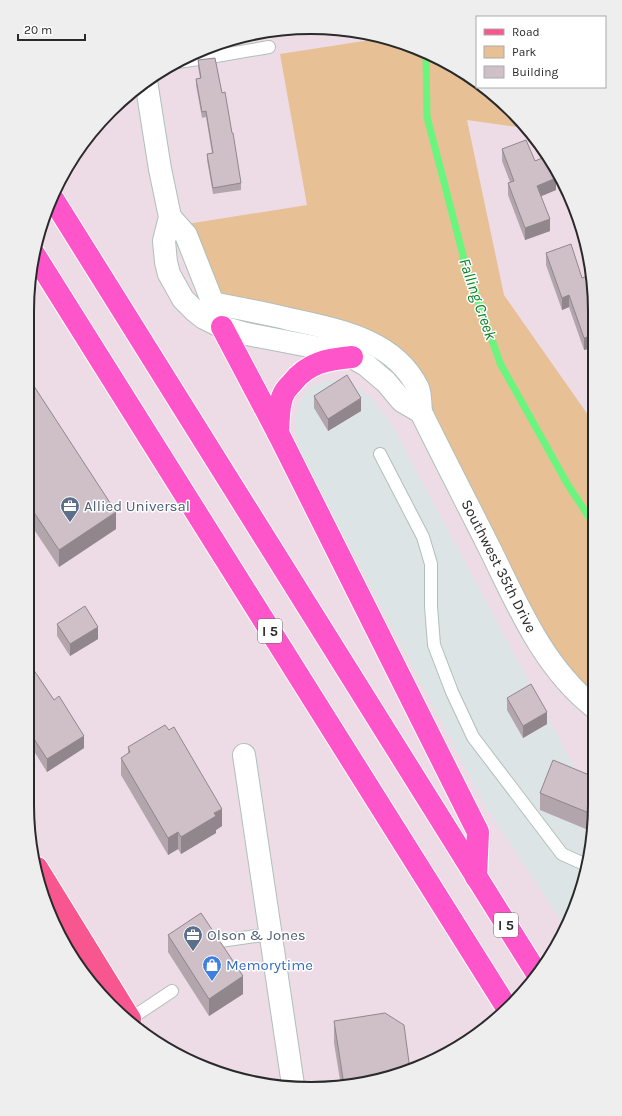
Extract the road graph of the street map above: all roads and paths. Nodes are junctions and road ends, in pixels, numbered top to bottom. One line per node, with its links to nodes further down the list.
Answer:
1 (269, 47): 2 (lane)
2 (193, 60)
3 (147, 88): 5 (street)
4 (56, 203): 17 (highway, I 5)
5 (170, 218): 7 (street); 8 (street)
6 (38, 261): 22 (highway, I 5)
7 (212, 303): 8 (street); 10 (street, Southwest 35th Drive)
8 (222, 327): 9 (street); 11 (highway)
9 (352, 357): 10 (street); 11 (highway)
10 (421, 412): 13 (street, Southwest 35th Drive)
11 (278, 433): 17 (highway)
12 (380, 454): 15 (lane)
13 (588, 701)
14 (244, 755): 18 (street)
15 (582, 863)
16 (43, 876): 23 (main road)
17 (476, 877): 20 (highway, I 5)
18 (271, 934): 19 (lane); 25 (street)
19 (220, 941)
20 (534, 969)
21 (172, 991): 24 (lane)
22 (504, 1004)
23 (124, 1010)
24 (133, 1017)
25 (292, 1081)

